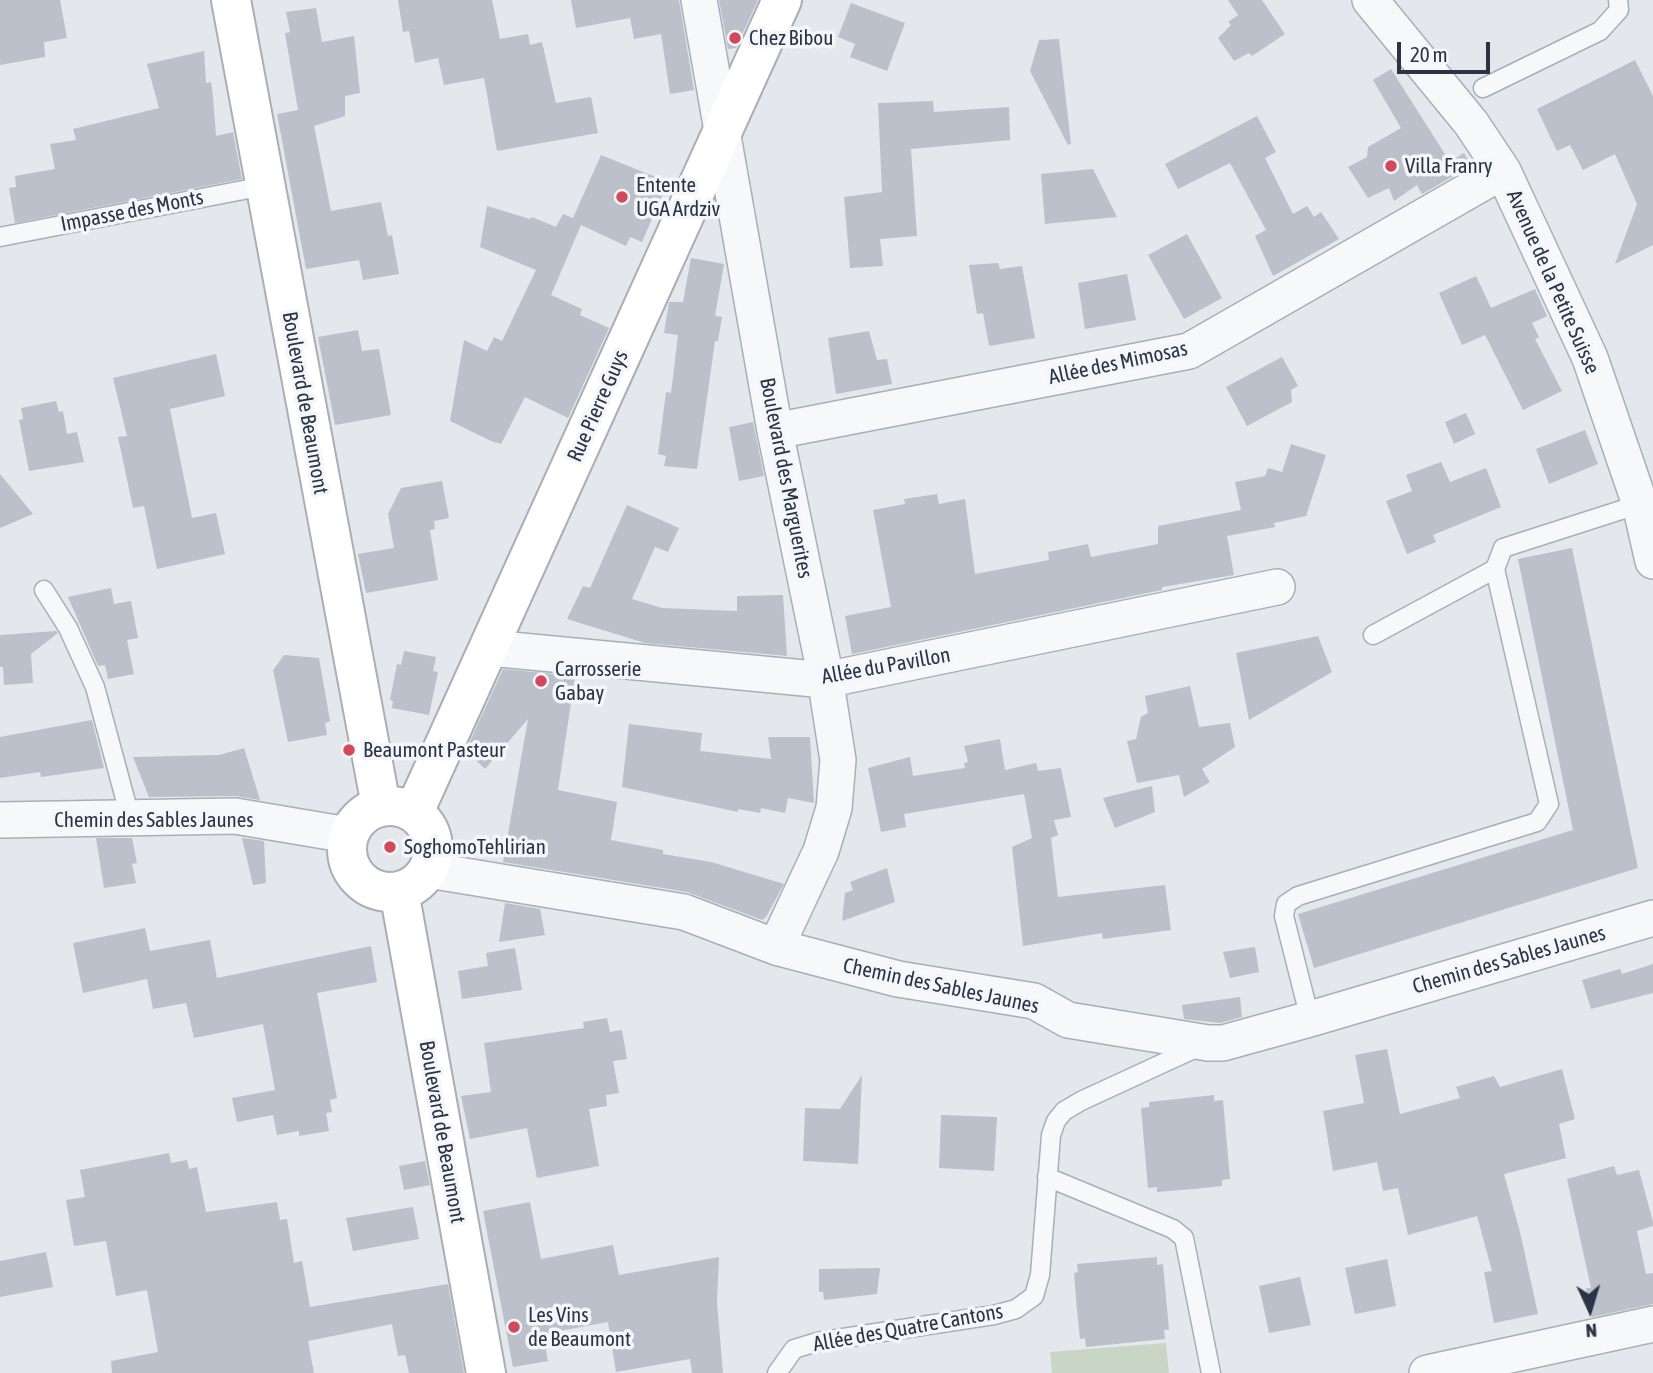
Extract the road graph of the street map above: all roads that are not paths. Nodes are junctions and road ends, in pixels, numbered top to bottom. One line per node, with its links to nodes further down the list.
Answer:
1 (231, 0): 9 (street, Boulevard de Beaumont)
2 (699, 0): 7 (street, Boulevard des Marguerites)
3 (782, 0): 7 (street, Rue Pierre Guys)
4 (1370, 0): 8 (street, Avenue de la Petite Suisse)
5 (1618, 0): 6 (lane)
6 (1483, 88)
7 (723, 127): 11 (street, Boulevard des Marguerites); 18 (street, Rue Pierre Guys)
8 (1503, 171): 11 (street, Allée des Mimosas); 12 (street, Avenue de la Petite Suisse)
9 (264, 186): 10 (lane, Impasse des Monts); 20 (street, Boulevard de Beaumont)
10 (0, 237)
11 (775, 431): 19 (street, Boulevard des Marguerites)
12 (1640, 504): 13 (street, Avenue de la Petite Suisse); 14 (lane)
13 (1653, 561)
14 (1495, 569): 17 (lane); 27 (lane)
15 (1277, 587): 19 (street, Allée du Pavillon)
16 (44, 590): 21 (lane)
17 (1373, 635)
18 (490, 648): 19 (street, Allée du Pavillon); 20 (street, Rue Pierre Guys)
19 (825, 680): 26 (street, Boulevard des Marguerites)
20 (397, 809): 23 (street); 24 (street)
21 (130, 817): 22 (street, Chemin des Sables Jaunes); 23 (street, Chemin des Sables Jaunes)
22 (0, 820)
23 (348, 835): 24 (street)
24 (414, 880): 26 (street, Chemin des Sables Jaunes); 31 (street, Boulevard de Beaumont)
25 (1653, 918): 27 (street, Chemin des Sables Jaunes)
26 (776, 947): 28 (street, Chemin des Sables Jaunes)
27 (1310, 1019): 28 (street, Chemin des Sables Jaunes)
28 (1208, 1043): 29 (lane, Allée des Quatre Cantons)
29 (1047, 1177): 32 (lane, Allée des Quatre Cantons); 33 (lane)
30 (1653, 1324): 34 (street)
31 (486, 1373)
32 (777, 1373)
33 (1211, 1373)
34 (1427, 1373)

